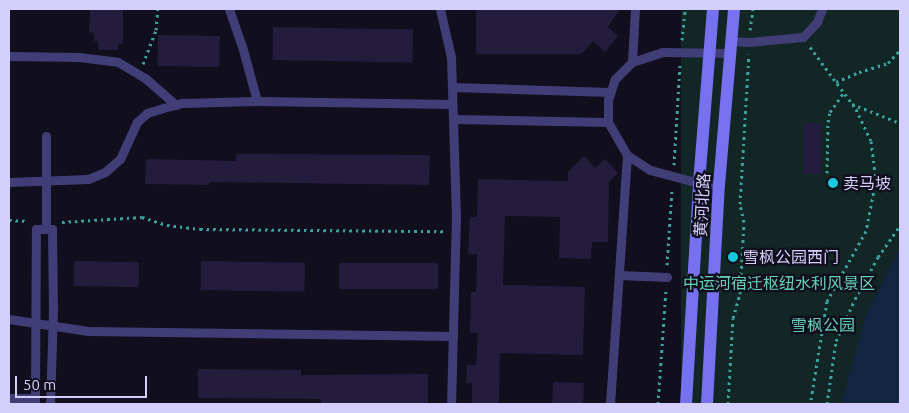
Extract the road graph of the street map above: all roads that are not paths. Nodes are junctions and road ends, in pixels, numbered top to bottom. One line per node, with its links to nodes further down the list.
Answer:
1 (229, 9): 13 (lane)
2 (440, 9): 11 (lane)
3 (635, 9): 10 (lane)
4 (713, 9): 8 (main road, 黄河北路)
5 (734, 9): 7 (main road, 黄河北路)
6 (822, 9): 7 (lane)
7 (729, 47): 8 (lane); 23 (main road, 黄河北路)
8 (709, 52): 10 (lane); 22 (main road, 黄河北路)
9 (9, 56): 15 (lane)
10 (632, 62): 12 (lane)
11 (452, 87): 12 (lane); 14 (lane)
12 (610, 92): 17 (lane)
13 (257, 101): 14 (lane); 15 (lane)
14 (452, 104): 16 (lane)
15 (176, 105): 20 (lane)
16 (453, 119): 17 (lane); 30 (lane)
17 (608, 122): 19 (lane)
18 (46, 136): 20 (lane)
19 (627, 156): 22 (lane); 25 (lane)
20 (46, 180): 21 (lane); 24 (lane)
21 (9, 182)
22 (699, 183): 23 (lane); 36 (main road, 黄河北路)
23 (719, 185): 37 (main road, 黄河北路)
24 (46, 226): 28 (lane); 29 (lane)
25 (619, 275): 26 (lane); 35 (lane)
26 (666, 277)
27 (9, 319): 28 (lane)
28 (36, 323): 29 (lane); 32 (lane)
29 (52, 324): 30 (lane); 33 (lane)
30 (453, 336): 34 (lane)
31 (9, 398): 32 (lane)
32 (35, 401)
33 (50, 404)
34 (451, 404)
35 (610, 404)
36 (686, 404)
37 (707, 404)

